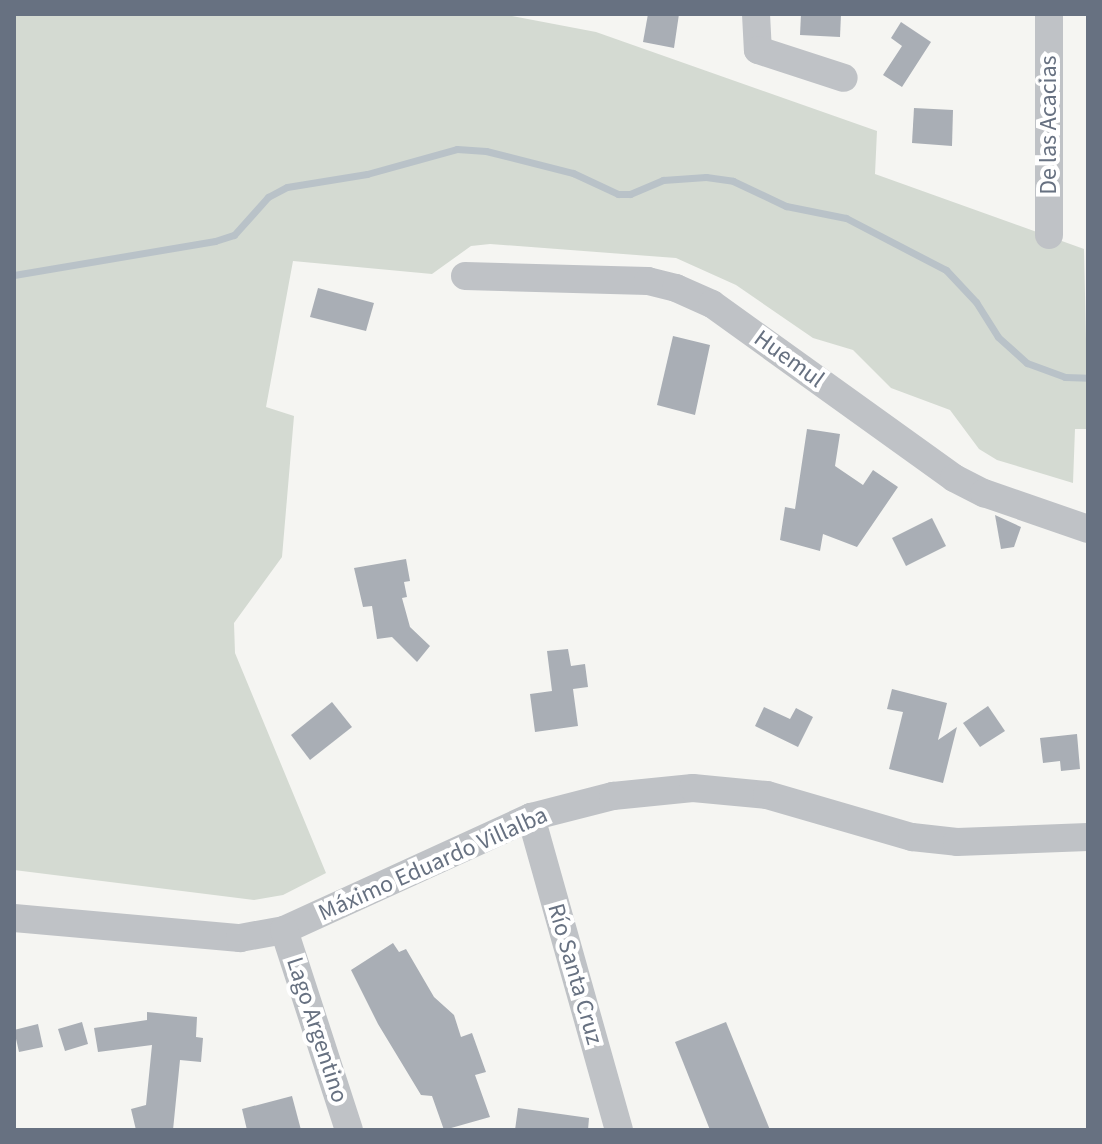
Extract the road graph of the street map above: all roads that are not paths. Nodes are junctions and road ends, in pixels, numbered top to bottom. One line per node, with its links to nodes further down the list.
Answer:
1 (756, 14): 3 (street)
2 (1049, 14): 4 (street, De las Acacias)
3 (844, 78)
4 (1049, 235)
5 (465, 276): 6 (street, Huemul)
6 (1088, 529)
7 (531, 817): 8 (street, Máximo Eduardo Villalba); 10 (street, Máximo Eduardo Villalba); 12 (street, Río Santa Cruz)
8 (1088, 837)
9 (14, 918): 10 (street, Máximo Eduardo Villalba)
10 (284, 930): 11 (street, Lago Argentino)
11 (349, 1130)
12 (619, 1130)

